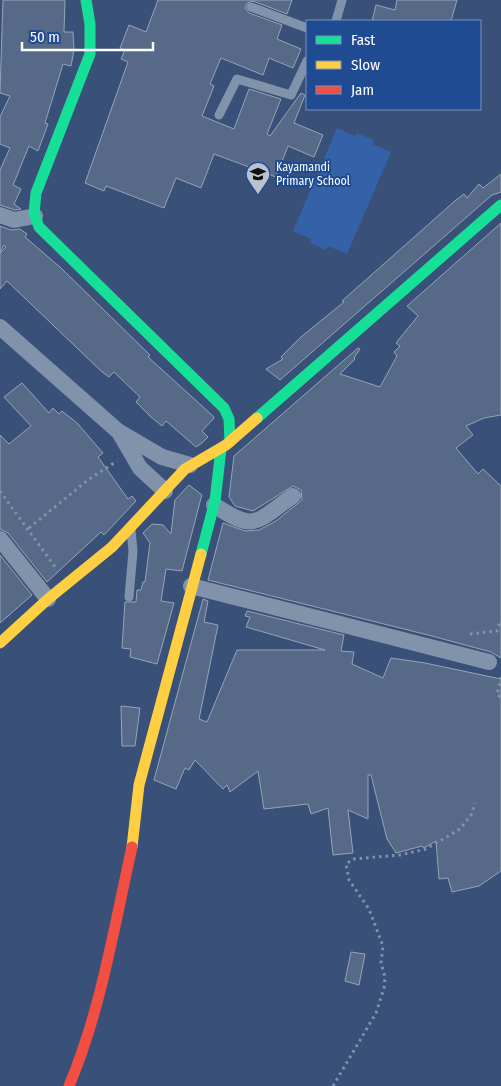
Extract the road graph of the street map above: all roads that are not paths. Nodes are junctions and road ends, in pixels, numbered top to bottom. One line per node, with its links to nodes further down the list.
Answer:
1 (86, 0): 10 (street)
2 (342, 0): 4 (lane)
3 (251, 7): 5 (lane)
4 (336, 20)
5 (306, 28)
6 (306, 63): 7 (lane)
7 (219, 115)
8 (501, 205): 13 (street)
9 (0, 215): 10 (street)
10 (35, 216): 13 (street)
11 (0, 327): 12 (street)
12 (119, 432): 14 (street); 15 (street)
13 (226, 445): 14 (street); 17 (street)
14 (190, 465): 15 (street)
15 (164, 491): 18 (street)
16 (293, 496): 17 (street)
17 (214, 505): 20 (street)
18 (131, 528): 21 (lane); 22 (street)
19 (0, 538): 22 (street)
20 (191, 586): 24 (street); 25 (street)
21 (130, 597)
22 (48, 598): 23 (street)
23 (0, 643)
24 (489, 662)
25 (69, 1086)

